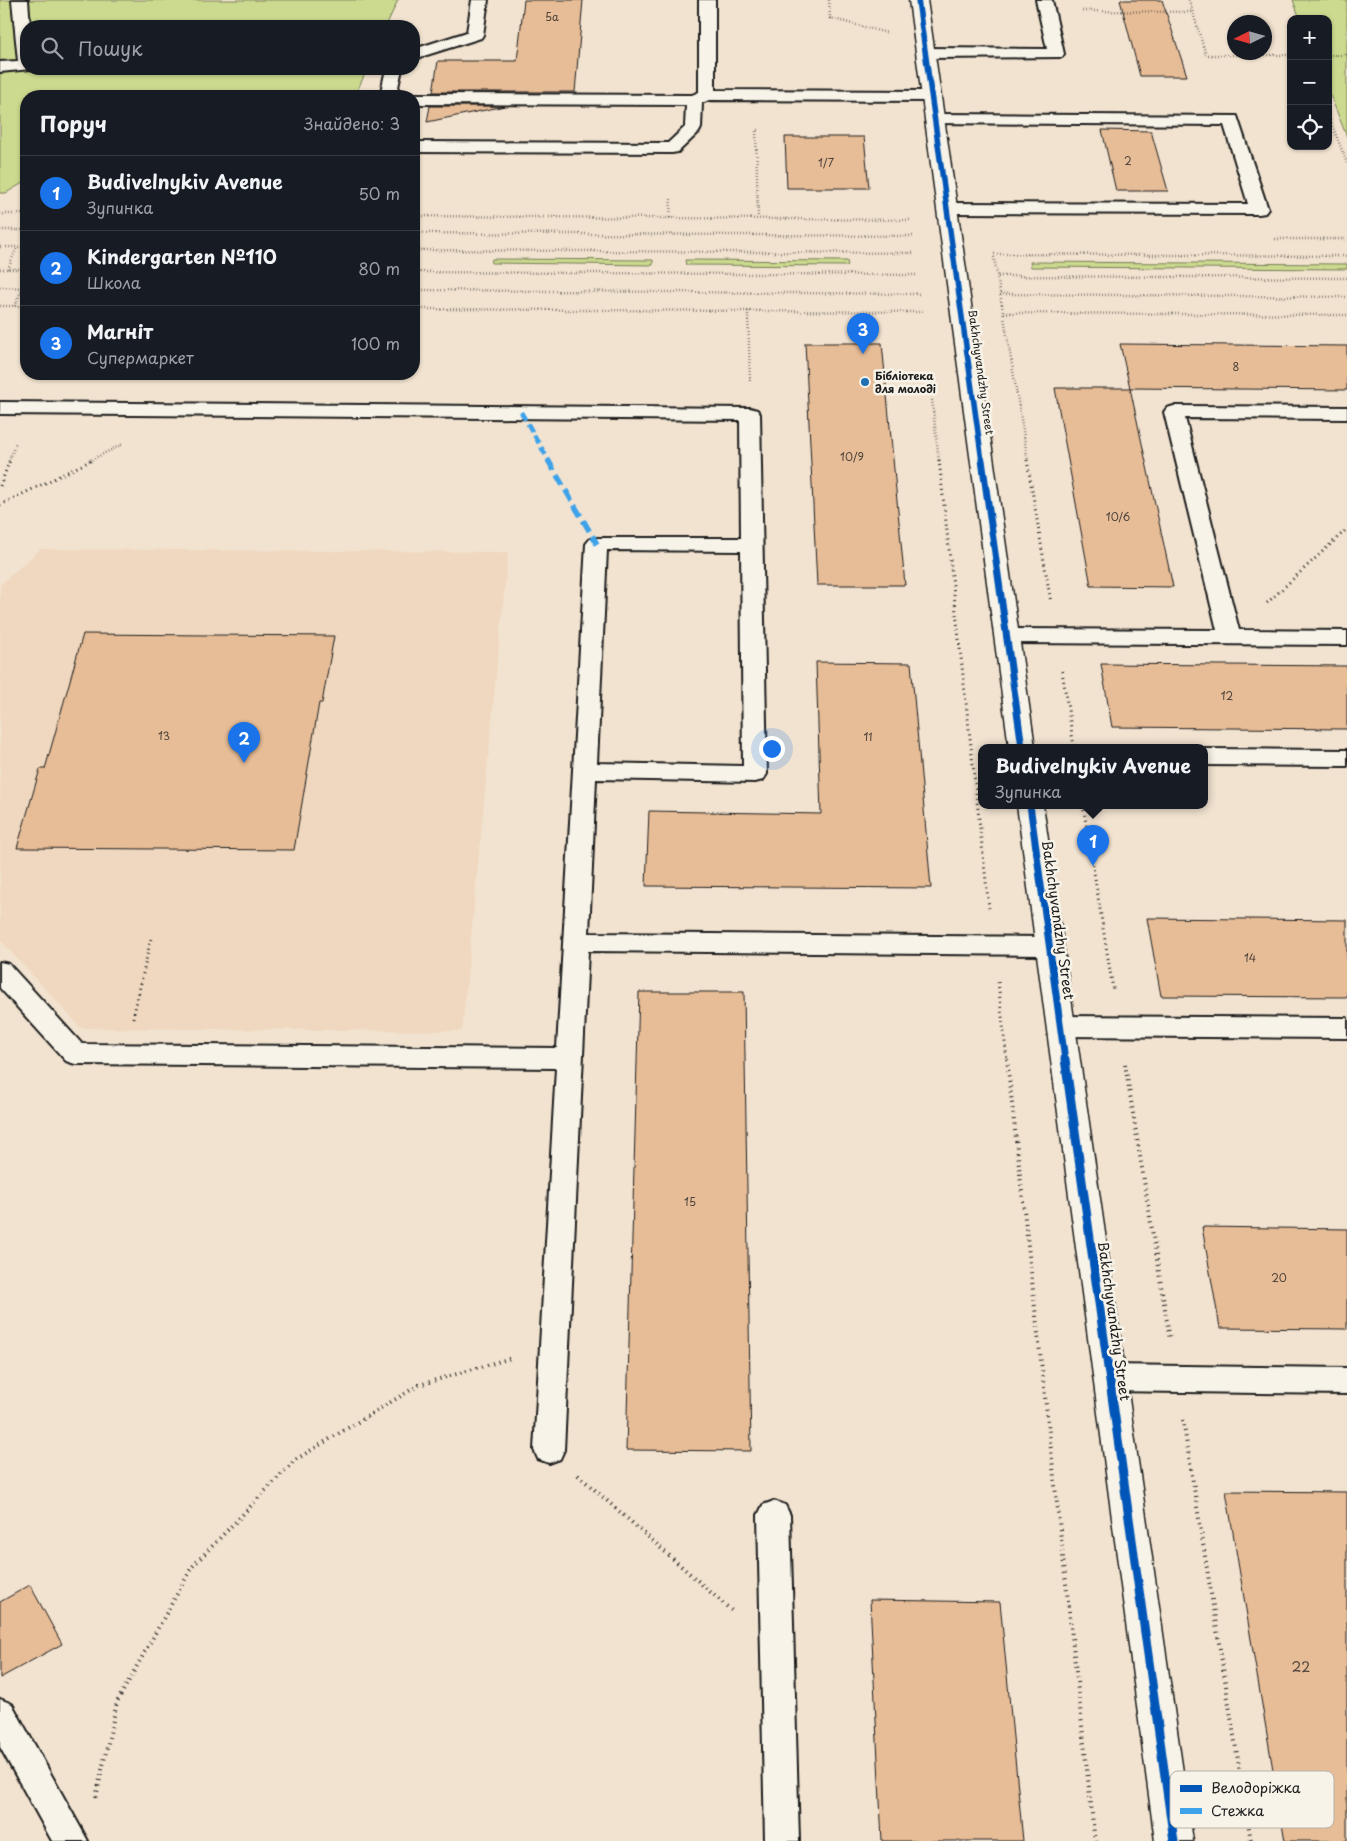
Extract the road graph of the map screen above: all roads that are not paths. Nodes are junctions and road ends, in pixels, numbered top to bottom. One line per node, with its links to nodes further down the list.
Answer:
1 (480, 0): 7 (lane)
2 (707, 0): 14 (lane)
3 (918, 0): 8 (street, Bakhchyvandzhy Street)
4 (22, 1): 6 (lane)
5 (1045, 5): 8 (lane)
6 (23, 20)
7 (420, 52)
8 (926, 53): 13 (street, Bakhchyvandzhy Street)
9 (20, 64): 10 (lane)
10 (0, 67)
11 (393, 75): 12 (lane)
12 (389, 90)
13 (932, 96): 14 (lane); 16 (street, Bakhchyvandzhy Street)
14 (700, 98): 15 (lane); 17 (lane)
15 (420, 99)
16 (935, 118): 18 (street, Bakhchyvandzhy Street); 18 (lane)
17 (420, 147)
18 (947, 208): 22 (street, Bakhchyvandzhy Street)
19 (0, 408): 21 (lane)
20 (1347, 413): 23 (lane)
21 (753, 545): 28 (lane); 28 (lane)
22 (1006, 636): 23 (lane); 25 (street, Bakhchyvandzhy Street)
23 (1230, 638): 24 (lane)
24 (1347, 638)
25 (1022, 744)
26 (1208, 757): 27 (lane)
27 (1347, 758)
28 (585, 771): 30 (lane)
29 (1031, 809): 31 (street, Bakhchyvandzhy Street)
30 (576, 942): 31 (lane); 35 (lane)
31 (1049, 946): 33 (street, Bakhchyvandzhy Street)
32 (0, 971): 35 (lane)
33 (1060, 1026): 34 (lane); 36 (street, Bakhchyvandzhy Street)
34 (1347, 1028)
35 (570, 1058): 38 (lane)
36 (1109, 1378): 37 (lane); 41 (street, Bakhchyvandzhy Street)
37 (1347, 1380)
38 (549, 1450)
39 (774, 1515): 44 (lane)
40 (0, 1715): 43 (lane)
41 (1170, 1813)
42 (1172, 1828): 45 (street, Bakhchyvandzhy Street)
43 (71, 1841)
44 (782, 1841)
45 (1174, 1841)

